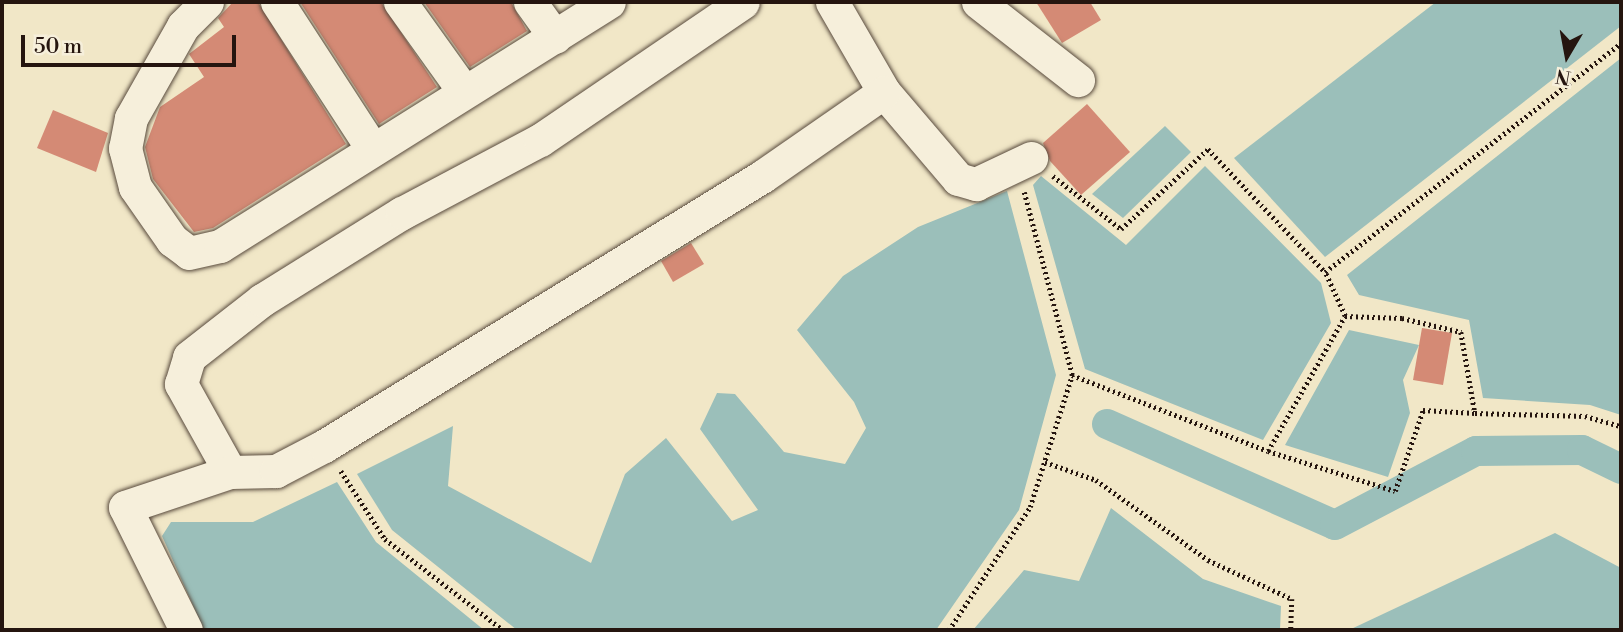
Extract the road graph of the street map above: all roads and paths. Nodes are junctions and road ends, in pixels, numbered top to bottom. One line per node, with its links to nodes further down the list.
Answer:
1 (207, 2): 14 (street)
2 (277, 2): 14 (street)
3 (400, 2): 12 (street)
4 (530, 2): 9 (street)
5 (609, 2): 9 (street)
6 (743, 2): 24 (street)
7 (832, 2): 13 (street)
8 (978, 2): 11 (street)
9 (555, 37): 12 (street)
10 (1621, 43): 16 (path)
11 (1078, 80)
12 (463, 90): 14 (street)
13 (884, 92): 15 (street); 21 (street)
14 (371, 147)
15 (1022, 163): 16 (path); 18 (path)
16 (1325, 272): 17 (path)
17 (1345, 316): 19 (path); 22 (path)
18 (1072, 374): 22 (path); 23 (path)
19 (1475, 413): 20 (path); 22 (path)
20 (1621, 426)
21 (324, 446): 24 (street); 26 (path)
22 (1268, 451)
23 (1045, 462): 27 (path); 28 (path)
24 (230, 472): 25 (street)
25 (186, 630)
26 (503, 630)
27 (949, 630)
28 (1291, 630)

